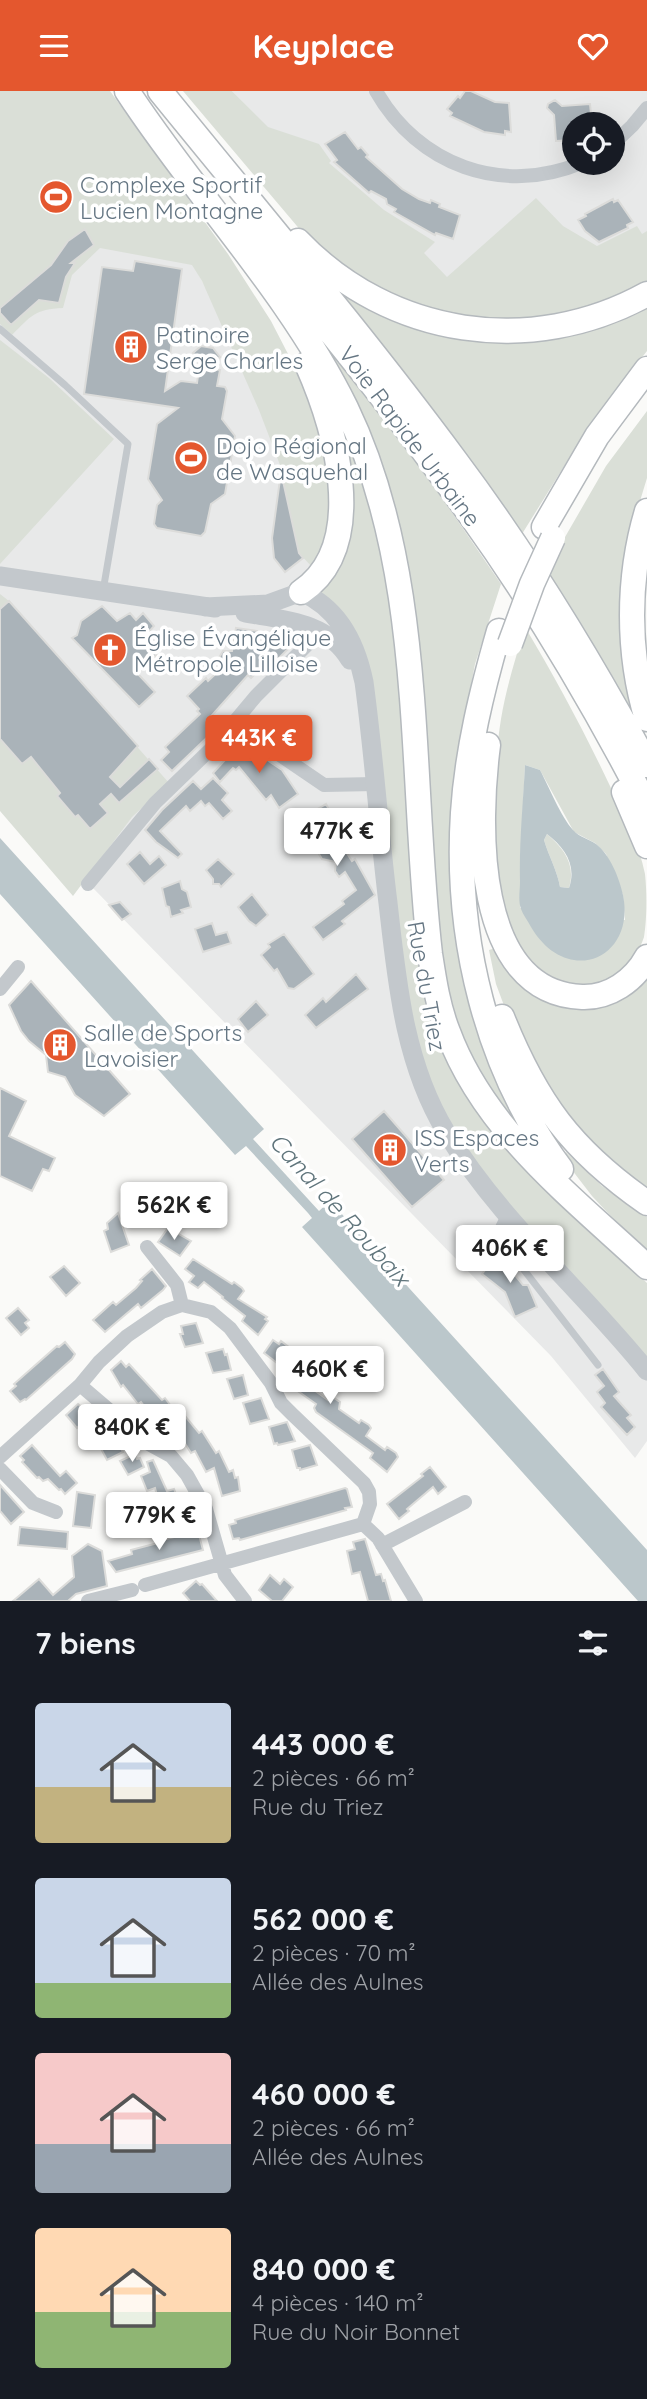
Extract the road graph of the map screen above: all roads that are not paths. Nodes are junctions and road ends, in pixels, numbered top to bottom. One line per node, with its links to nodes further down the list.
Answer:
1 (127, 91): 8 (highway)
2 (134, 91): 19 (highway, Voie Rapide Urbaine)
3 (376, 91): 7 (street)
4 (164, 97): 9 (highway); 25 (highway, Voie Rapide Urbaine)
5 (647, 108): 6 (street)
6 (625, 133)
7 (562, 169)
8 (241, 248): 17 (highway); 37 (highway)
9 (647, 294)
10 (0, 329): 16 (lane)
11 (647, 369): 14 (highway)
12 (647, 395): 14 (highway)
13 (647, 511): 23 (highway)
14 (549, 532): 21 (highway, bridge)
15 (0, 576): 16 (street)
16 (103, 592): 18 (street)
17 (300, 592): 18 (street); 22 (street, Rue du Triez)
18 (205, 607): 20 (street)
19 (533, 607): 28 (highway, Voie Rapide Urbaine); 29 (highway)
20 (321, 631): 22 (street); 24 (street)
21 (504, 638): 26 (highway); 31 (highway)
22 (367, 711): 27 (street, Rue du Triez)
23 (647, 719)
24 (233, 723): 27 (street); 30 (street)
25 (647, 765)
26 (468, 775): 34 (highway); 37 (highway)
27 (375, 785): 35 (street, Rue du Triez)
28 (647, 807)
29 (647, 846)
30 (88, 884)
31 (647, 957)
32 (18, 967): 33 (street)
33 (0, 989)
34 (647, 1203)
35 (505, 1212): 39 (lane); 40 (street, Rue du Triez)
36 (147, 1247): 38 (street)
37 (647, 1266)
38 (182, 1305): 41 (street); 46 (street)
39 (598, 1365)
40 (647, 1371)
41 (80, 1385): 42 (street); 48 (street)
42 (0, 1457)
43 (0, 1469): 45 (street)
44 (465, 1502): 47 (street)
45 (56, 1513)
46 (363, 1524): 47 (street); 48 (street)
47 (382, 1545): 51 (street)
48 (221, 1563): 49 (street); 50 (street)
49 (88, 1601)
50 (245, 1601)
51 (416, 1601)

